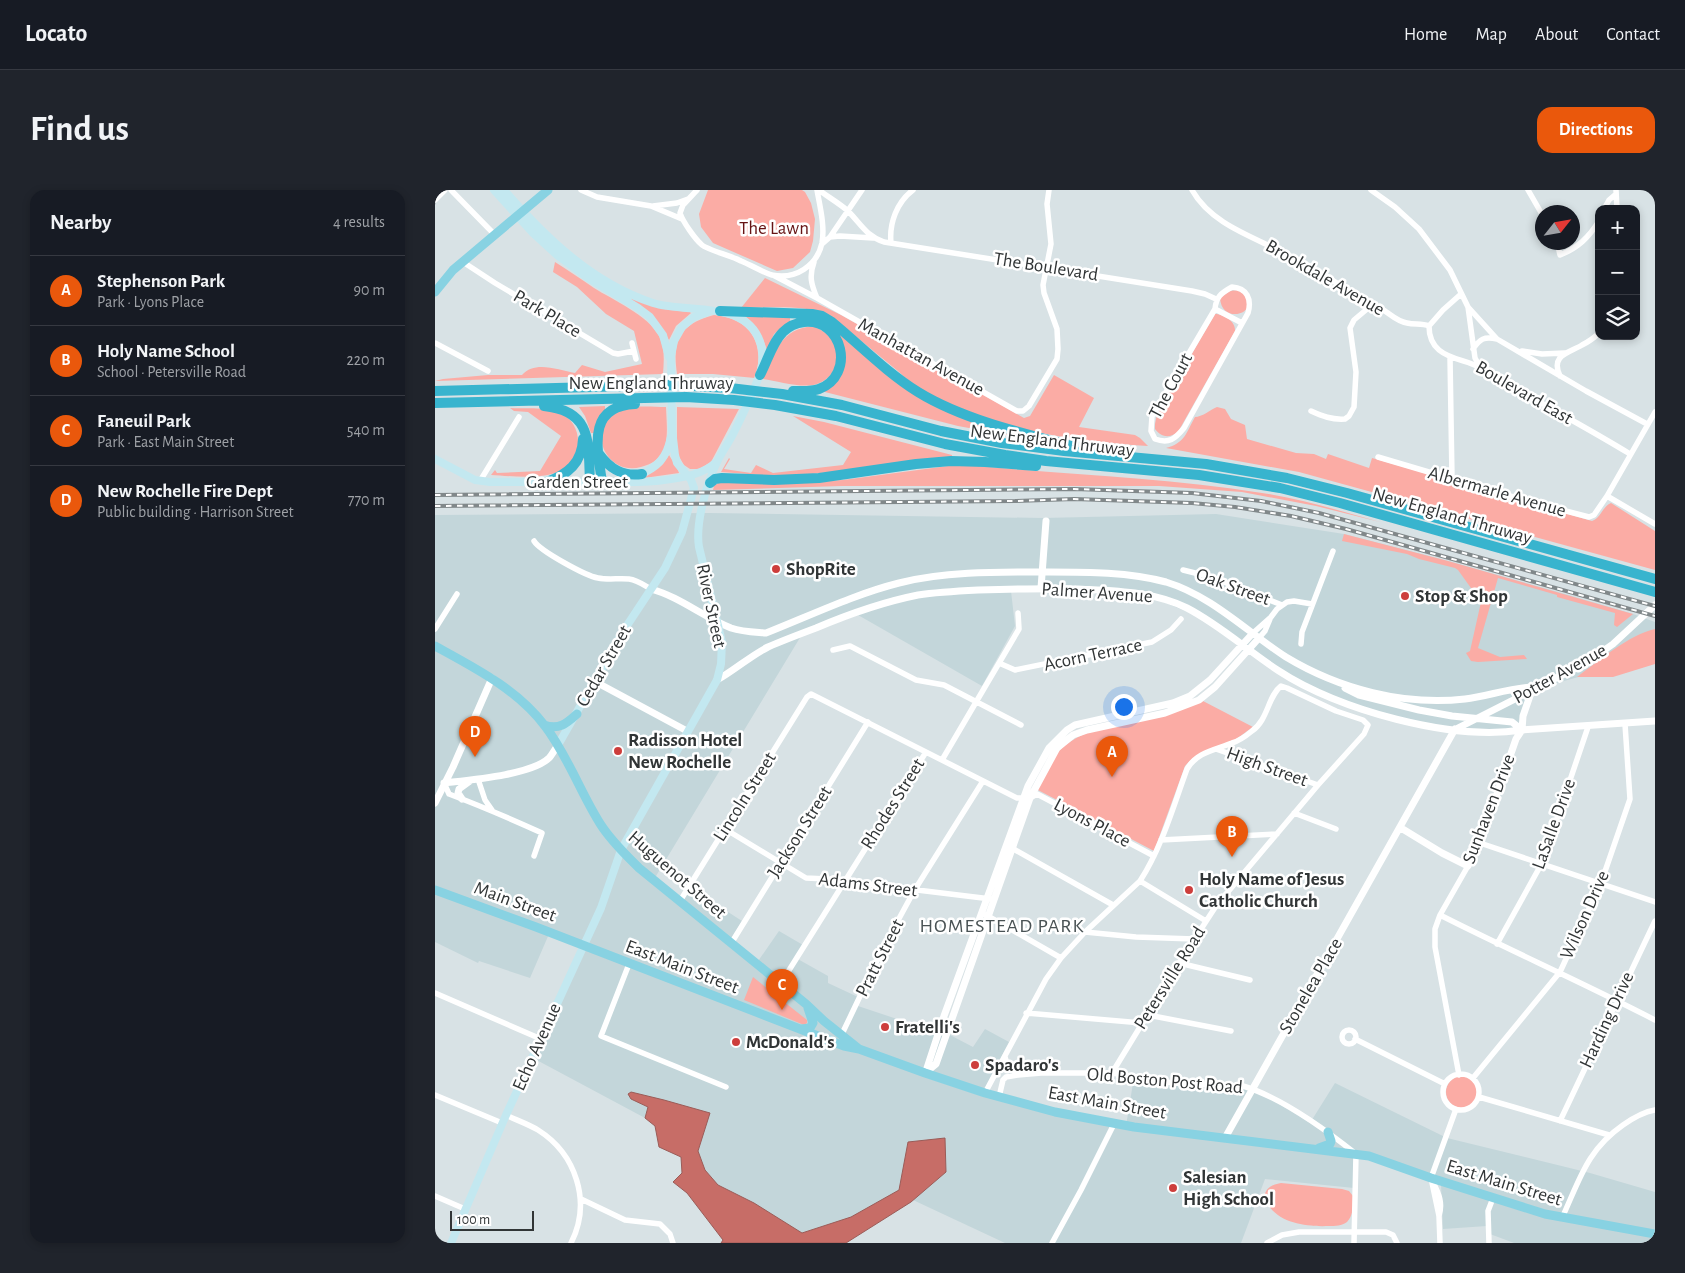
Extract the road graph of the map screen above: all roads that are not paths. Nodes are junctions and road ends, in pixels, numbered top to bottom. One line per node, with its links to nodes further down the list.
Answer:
1 (445, 190): 19 (street)
2 (451, 190): 28 (street)
3 (494, 190): 18 (main road)
4 (504, 190): 18 (main road)
5 (581, 190): 23 (street)
6 (697, 190): 17 (street)
7 (818, 190): 24 (street, The Boulevard); 31 (street)
8 (862, 190): 24 (street)
9 (913, 190): 32 (street)
10 (1049, 190): 38 (street)
11 (1192, 190): 44 (street, Brookdale Avenue)
12 (1371, 190): 15 (street)
13 (1528, 190): 20 (street)
14 (546, 191): 28 (main road)
15 (1376, 192): 41 (street)
16 (1616, 192): 21 (street); 22 (street)
17 (688, 198): 23 (street); 25 (street)
18 (507, 199): 27 (main road)
19 (435, 200)
20 (1537, 205)
21 (1606, 205)
22 (1617, 205)
23 (651, 206): 25 (street)
24 (848, 211): 29 (street); 30 (street, The Boulevard)
25 (682, 219): 39 (street, Manhattan Avenue)
26 (1595, 227): 33 (street)
27 (536, 231): 47 (main road); 60 (main road)
28 (495, 235): 37 (main road)
29 (830, 237): 30 (street, The Boulevard); 31 (street)
30 (875, 238): 32 (street, The Boulevard)
31 (822, 244): 36 (street)
32 (891, 244): 38 (street, The Boulevard)
33 (1580, 244)
34 (1559, 250): 35 (street)
35 (1571, 250)
36 (815, 259): 39 (street); 42 (street)
37 (463, 262): 40 (main road); 56 (street, Park Place)
38 (1047, 267): 42 (street, Manhattan Avenue); 43 (street, The Boulevard)
39 (773, 275): 42 (street, Manhattan Avenue)
40 (435, 292)
41 (1461, 294): 45 (street); 49 (street)
42 (817, 298)
43 (1216, 299): 46 (street, The Court); 48 (street, The Court)
44 (1373, 304): 49 (street, Brookdale Avenue); 70 (street)
45 (1467, 307): 51 (street); 54 (street)
46 (1215, 309): 48 (street); 48 (street, The Court)
47 (719, 311): 60 (main road); 63 (main road); 77 (highway)
48 (1242, 323)
49 (1429, 326): 58 (street, Boulevard East)
50 (1595, 336): 57 (street)
51 (1497, 339): 54 (street, Boulevard East); 55 (street, Boulevard East)
52 (435, 343): 62 (street)
53 (632, 343): 56 (street)
54 (1473, 349): 61 (street)
55 (1518, 350): 57 (street); 64 (street, Boulevard East)
56 (634, 351): 59 (street)
57 (1565, 353): 64 (street)
58 (1450, 357): 61 (street, Boulevard East); 85 (street)
59 (636, 359)
60 (670, 362): 75 (main road)
61 (1481, 368): 78 (street, Boulevard East)
62 (488, 370)
63 (760, 375): 66 (highway); 81 (main road)
64 (1561, 377): 74 (street, Boulevard East)
65 (435, 391): 66 (highway, New England Thruway)
66 (773, 392): 77 (highway, New England Thruway)
67 (653, 400): 68 (highway, New England Thruway); 76 (highway); 82 (highway, New England Thruway)
68 (501, 401): 69 (highway, New England Thruway); 73 (highway)
69 (435, 403)
70 (1311, 411)
71 (1655, 412): 74 (street)
72 (519, 417): 86 (street)
73 (581, 423): 88 (highway); 89 (highway)
74 (1647, 424): 78 (street)
75 (672, 430): 83 (main road); 84 (main road, Cedar Street)
76 (598, 453): 83 (highway); 90 (highway)
77 (1104, 454): 99 (highway, New England Thruway)
78 (1630, 454): 92 (street)
79 (1378, 457): 85 (street, Albermarle Avenue)
80 (435, 459): 86 (main road, Garden Street)
81 (718, 460): 84 (main road, Garden Street); 91 (main road, River Street)
82 (1097, 466): 91 (highway); 102 (highway, New England Thruway)
83 (642, 474): 87 (main road)
84 (687, 476): 87 (main road, Garden Street); 101 (main road, Cedar Street)
85 (1452, 478): 92 (street, Albermarle Avenue)
86 (480, 481): 88 (main road, Garden Street)
87 (613, 481): 90 (main road, Garden Street)
88 (547, 482): 89 (main road, Garden Street)
89 (590, 482): 90 (main road, Garden Street)
90 (602, 482)
91 (709, 483): 110 (main road, River Street)
92 (1607, 496): 94 (street)
93 (1046, 521): 98 (street)
94 (1655, 524)
95 (534, 541): 101 (street)
96 (1333, 551): 104 (street)
97 (1183, 570): 105 (street, Oak Street)
98 (1042, 572): 100 (street); 110 (street, Palmer Avenue); 112 (street, Palmer Avenue)
99 (1655, 579)
100 (1041, 588): 116 (street, Palmer Avenue); 121 (street, Palmer Avenue)
101 (651, 589): 110 (street, Palmer Avenue); 122 (main road, Cedar Street)
102 (1655, 592)
103 (457, 594): 111 (street)
104 (1312, 604): 105 (street); 114 (street)
105 (1281, 605): 108 (street)
106 (1655, 605): 123 (street, Potter Avenue)
107 (1018, 613): 118 (street, Rhodes Street)
108 (1271, 617): 112 (street); 113 (street)
109 (1181, 619): 118 (street, Acorn Terrace)
110 (718, 621): 121 (main road, River Street)
111 (435, 629)
112 (1253, 633): 113 (street, Palmer Avenue); 116 (street)
113 (1259, 638): 116 (street); 119 (street, Palmer Avenue)
114 (1301, 644)
115 (435, 646): 120 (main road, Huguenot Street)
116 (1245, 648): 133 (street, Palmer Avenue); 144 (street)
117 (833, 650): 124 (street)
118 (999, 663): 124 (street, Rhodes Street)
119 (1323, 676): 123 (street, Palmer Avenue); 126 (street, Palmer Avenue)
120 (492, 678): 130 (main road, Huguenot Street); 142 (street)
121 (717, 680): 135 (main road, River Street)
122 (594, 681): 125 (main road, Cedar Street); 135 (street)
123 (1533, 687): 126 (street, Potter Avenue); 134 (street, Sunhaven Drive)
124 (976, 702): 131 (street); 139 (street, Rhodes Street)
125 (577, 714): 130 (main road); 136 (main road, Cedar Street)
126 (1478, 718): 133 (street, Potter Avenue); 134 (street, Palmer Avenue)
127 (1655, 721): 129 (street, Palmer Avenue)
128 (868, 722): 138 (street); 150 (street, Lincoln Street); 159 (street, Jackson Street)
129 (1625, 724): 132 (street, Palmer Avenue); 164 (street, Wilson Drive)
130 (544, 725): 136 (main road, Huguenot Street)
131 (1021, 725)
132 (1588, 726): 134 (street, Palmer Avenue); 160 (street, LaSalle Drive)
133 (1455, 729): 134 (street, Palmer Avenue); 149 (street, Stonelea Place)
134 (1522, 730): 154 (street, Sunhaven Drive)
135 (687, 731): 156 (main road, River Street)
136 (558, 745): 140 (street, Cedar Street); 156 (main road, Huguenot Street)
137 (1215, 749): 143 (street, High Street); 143 (street, Petersville Road); 153 (street)
138 (926, 752): 139 (street); 163 (street, Rhodes Street)
139 (942, 760): 141 (street)
140 (475, 779): 142 (street, Cedar Street); 145 (street); 147 (street)
141 (983, 781): 144 (street); 166 (street, Pratt Street)
142 (445, 783): 145 (street); 146 (street)
143 (1318, 785): 148 (street, Petersville Road)
144 (1027, 798): 155 (street); 158 (street, Lyons Place)
145 (462, 799): 147 (street)
146 (435, 804)
147 (493, 810): 157 (street)
148 (1294, 813): 151 (street); 152 (street, Petersville Road)
149 (1401, 828): 161 (street); 207 (street, Stonelea Place)
150 (725, 829): 159 (street, Adams Street); 168 (street, Lincoln Street)
151 (1336, 829)
152 (1277, 834): 153 (street); 173 (street, Petersville Road)
153 (1161, 840): 158 (street)
154 (1480, 843): 160 (street); 161 (street, Sunhaven Drive)
155 (1009, 847): 167 (street); 170 (street)
156 (621, 850): 168 (main road, Huguenot Street); 179 (main road, Echo Avenue)
157 (534, 856)
158 (1154, 856): 162 (street)
159 (780, 863): 163 (street, Adams Street); 177 (street, Jackson Street)
160 (1542, 863): 164 (street); 178 (street, LaSalle Drive)
161 (1468, 866): 172 (street, Sunhaven Drive)
162 (1140, 881): 170 (street); 173 (street)
163 (845, 882): 166 (street, Adams Street); 185 (street, Rhodes Street)
164 (1601, 883): 169 (street); 183 (street, Wilson Drive)
165 (435, 890): 179 (main road, Main Street)
166 (914, 891): 167 (street, Adams Street); 195 (street, Pratt Street)
167 (990, 899): 171 (street)
168 (680, 901): 177 (main road, Huguenot Street)
169 (1655, 902)
170 (1113, 905): 175 (street)
171 (985, 914): 180 (street); 200 (street)
172 (1440, 915): 178 (street); 202 (street, Sunhaven Drive)
173 (1206, 921): 176 (street, Petersville Road)
174 (1655, 921): 187 (street, Harding Drive)
175 (1085, 932): 176 (street); 180 (street)
176 (1194, 939): 181 (street, Petersville Road)
177 (732, 942): 185 (main road, Huguenot Street)
178 (1497, 944): 183 (street)
179 (582, 946): 182 (main road, East Main Street); 196 (main road, Echo Avenue)
180 (1061, 958): 189 (street)
181 (1179, 963): 184 (street); 190 (street, Petersville Road)
182 (629, 964): 193 (main road, East Main Street); 206 (street)
183 (1559, 972): 187 (street); 204 (street, Wilson Drive)
184 (1250, 980)
185 (781, 984): 188 (main road, Huguenot Street)
186 (435, 993): 196 (street)
187 (1616, 1000): 191 (street); 215 (street, Harding Drive)
188 (806, 1004): 193 (main road); 195 (main road, Huguenot Street)
189 (1026, 1013): 192 (street); 199 (street)
190 (1148, 1014): 192 (street, Petersville Road); 194 (street)
191 (1655, 1020)
192 (1142, 1023): 201 (street, Petersville Road)
193 (796, 1028): 198 (main road, East Main Street)
194 (1231, 1031)
195 (842, 1034): 198 (main road, Huguenot Street)
196 (541, 1039): 214 (main road, Echo Avenue)
197 (1355, 1039): 205 (street)
198 (859, 1049): 200 (main road, East Main Street)
199 (1005, 1054): 203 (street); 208 (street)
200 (925, 1073): 208 (main road, East Main Street)
201 (1112, 1073): 203 (street, Old Boston Post Road); 207 (street, Old Boston Post Road)
202 (1459, 1074): 204 (street); 205 (street)
203 (1018, 1075): 210 (street)
204 (1473, 1078): 211 (street)
205 (1445, 1084): 212 (street)
206 (726, 1087)
207 (1253, 1089): 218 (street, Old Boston Post Road); 220 (street, Stonelea Place)
208 (985, 1093): 210 (main road, East Main Street)
209 (435, 1095): 216 (street)
210 (999, 1097): 217 (main road, East Main Street)
211 (1479, 1097): 212 (street); 215 (street)
212 (1455, 1109): 223 (street)
213 (1655, 1110): 219 (street)
214 (506, 1115): 216 (main road, Echo Avenue); 226 (street)
215 (1560, 1121): 219 (street)
216 (502, 1123): 227 (main road, Echo Avenue)
217 (1114, 1124): 220 (main road, East Main Street); 234 (street)
218 (1328, 1132): 221 (main road); 222 (street, Old Boston Post Road)
219 (1609, 1135): 228 (street)
220 (1225, 1138): 221 (main road, East Main Street)
221 (1316, 1149): 222 (main road, East Main Street)
222 (1356, 1154): 223 (main road, East Main Street); 229 (street)
223 (1431, 1178): 225 (main road, East Main Street); 238 (street)
224 (435, 1196): 227 (street)
225 (1493, 1198): 228 (main road, East Main Street); 239 (street)
226 (581, 1199): 232 (street); 233 (street)
227 (465, 1208): 231 (main road, Echo Avenue)
228 (1562, 1218): 230 (main road, East Main Street)
229 (1355, 1232): 235 (street); 236 (street); 237 (street)
230 (1655, 1234)
231 (451, 1243)
232 (571, 1243)
233 (673, 1243)
234 (1052, 1243)
235 (1267, 1243)
236 (1354, 1243)
237 (1397, 1243)
238 (1440, 1243)
239 (1489, 1243)

